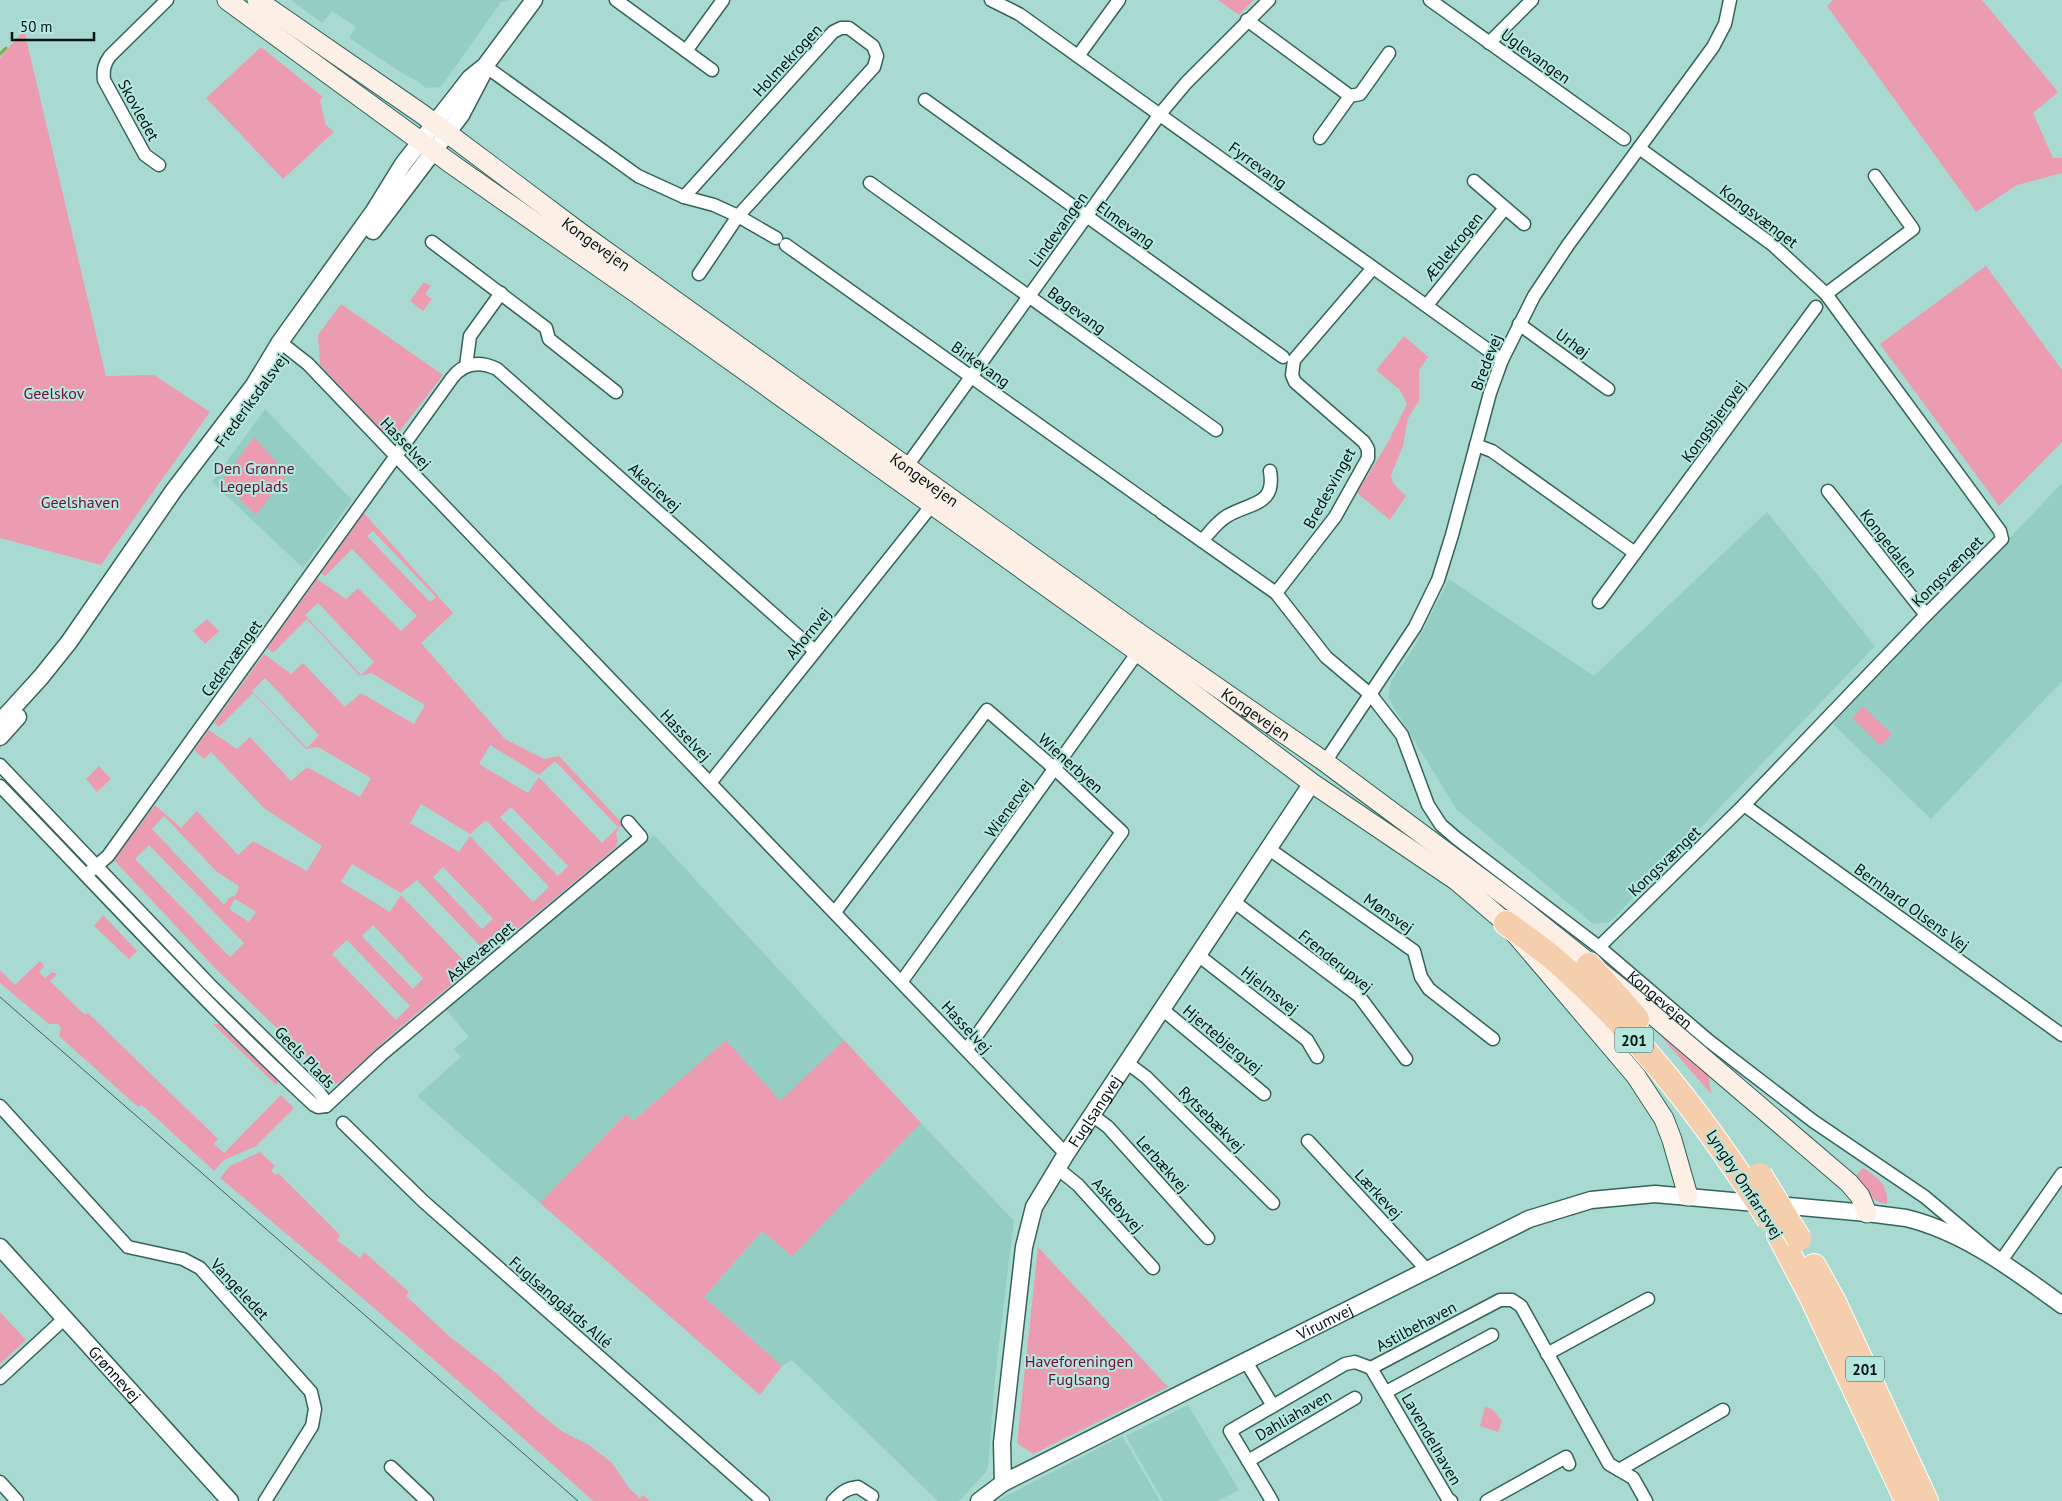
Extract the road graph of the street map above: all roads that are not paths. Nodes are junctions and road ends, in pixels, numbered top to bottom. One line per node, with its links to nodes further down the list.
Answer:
1 (167, 0): 27 (street, Skovledet)
2 (228, 0): 23 (main road, Kongevejen / 201)
3 (257, 0): 23 (main road, Kongevejen / 201)
4 (534, 0): 18 (street, Frederiksdalsvej)
5 (616, 0): 15 (street)
6 (723, 0): 15 (street)
7 (991, 0): 17 (street, Fyrrevang)
8 (1269, 0): 13 (street, Lindevangen)
9 (1430, 0): 14 (street, Uglevangen)
10 (1532, 0): 14 (street)
11 (1732, 1): 26 (street, Bredevej)
12 (1112, 2): 17 (street)
13 (1247, 20): 20 (street); 22 (street, Lindevangen)
14 (1489, 43): 25 (street, Uglevangen)
15 (686, 51): 19 (street)
16 (1389, 53): 20 (street)
17 (1078, 56): 22 (street, Fyrrevang)
18 (485, 66): 23 (street, Frederiksdalsvej); 31 (street)
19 (712, 70)
20 (1350, 96): 24 (street)
21 (925, 100): 34 (street, Elmevang)
22 (1160, 114): 34 (street, Lindevangen); 37 (street, Fyrrevang)
23 (434, 137): 45 (street, Frederiksdalsvej); 55 (main road, Kongevejen / 201); 58 (main road, Kongevejen / 201)
24 (1320, 138)
25 (1624, 139)
26 (1639, 148): 40 (street, Kongsvænget); 44 (street, Bredevej)
27 (159, 165)
28 (1875, 176): 40 (street)
29 (1474, 180): 32 (street, Æblekrogen)
30 (870, 183): 41 (street, Bøgevang)
31 (684, 197): 33 (street); 33 (street, Holmekrogen)
32 (1505, 208): 35 (street, Æblekrogen); 42 (street, Æblekrogen)
33 (738, 216): 38 (street, Holmekrogen); 49 (street, Birkevang)
34 (1087, 216): 41 (street, Lindevangen); 46 (street, Elmevang)
35 (1524, 224)
36 (432, 242): 39 (street)
37 (1373, 268): 42 (street, Fyrrevang); 61 (street, Bredesvinget)
38 (699, 274)
39 (501, 293): 48 (street); 51 (street)
40 (1826, 294): 63 (street, Kongsvænget)
41 (1029, 296): 49 (street, Lindevangen); 52 (street, Bøgevang)
42 (1426, 305): 47 (street, Fyrrevang)
43 (1816, 307): 60 (street, Kongsbjergvej)
44 (1519, 324): 47 (street, Bredevej); 50 (street, Urhøj)
45 (284, 345): 54 (street, Hasselvej); 67 (street, Frederiksdalsvej); 68 (street, Frederiksdalsvej)
46 (1283, 357)
47 (1502, 360): 53 (street, Bredevej)
48 (466, 366): 54 (street); 64 (street, Akacievej)
49 (971, 377): 55 (street, Lindevangen); 59 (street, Birkevang)
50 (1608, 389)
51 (616, 392)
52 (1216, 430)
53 (1476, 445): 60 (street); 66 (street, Bredevej)
54 (396, 456): 72 (street, Hasselvej); 78 (street, Cedervænget)
55 (907, 466): 69 (main road, Kongevejen / 201)
56 (1270, 471): 59 (street)
57 (1828, 490): 63 (street, Kongedalen)
58 (932, 505): 64 (street, Ahornvej); 65 (main road, Kongevejen / 201)
59 (1202, 541): 61 (street)
60 (1635, 554): 62 (street, Kongsbjergvej)
61 (1276, 593): 66 (street)
62 (1599, 602)
63 (1926, 615): 75 (street, Kongsvænget)
64 (815, 651): 72 (street, Ahornvej)
65 (1138, 652): 71 (street, Wienervej); 73 (main road, Kongevejen / 201)
66 (1371, 695): 69 (street, Bredevej); 84 (street, Kongevejen)
67 (0, 722)
68 (0, 737)
69 (1325, 762): 84 (main road, Kongevejen / 201)
70 (0, 765): 78 (street, Geels Plads)
71 (1055, 769): 81 (street, Wienerbyen); 85 (street, Wienervej); 89 (street, Wienerbyen)
72 (710, 782): 81 (street, Hasselvej)
73 (1312, 783): 77 (street, Fuglsangvej); 82 (main road, Kongevejen / 201)
74 (0, 786): 79 (street, Geels Plads)
75 (1744, 805): 84 (street, Kongsvænget); 87 (street, Bernhard Olsens Vej)
76 (628, 822): 95 (street, Askevænget)
77 (1269, 849): 80 (street, Fuglsangvej); 88 (street, Mønsvej)
78 (97, 866): 79 (street, Cedervænget); 95 (street, Geels Plads)
79 (86, 875): 95 (street, Geels Plads)
80 (1233, 901): 83 (street, Fuglsangvej); 91 (street, Frenderupvej)
81 (834, 912): 85 (street, Hasselvej)
82 (1506, 923): 102 (highway, Lyngby Omfartsvej / 201); 103 (main road, 201)
83 (1198, 955): 86 (street, Fuglsangvej); 90 (street, Hjelmsvej)
84 (1594, 956): 102 (highway, 201); 105 (main road, 201); 109 (street, Kongevejen)
85 (902, 981): 89 (street, Hasselvej)
86 (1162, 1009): 92 (street, Fuglsangvej); 93 (street, Hjertebjergvej)
87 (2062, 1035)
88 (1493, 1039)
89 (966, 1049): 99 (street, Hasselvej)
90 (1317, 1057)
91 (1406, 1058)
92 (1126, 1062): 96 (street, Fuglsangvej); 104 (street, Rytsebækvej)
93 (1264, 1094)
94 (0, 1106): 133 (street, Vangeledet)
95 (326, 1106)
96 (1092, 1115): 99 (street, Fuglsangvej); 107 (street, Lerbækvej)
97 (343, 1123): 135 (street, Fuglsanggårds Allé)
98 (1308, 1140): 111 (street, Lærkevej)
99 (1066, 1154): 100 (street, Fuglsangvej)
100 (1056, 1168): 110 (street, Askebyvej); 129 (street, Fuglsangvej)
101 (2062, 1174): 109 (street)
102 (1751, 1176): 106 (highway, 201, bridge)
103 (1688, 1196): 105 (street, Kongevejen); 111 (street, Virumvej)
104 (1273, 1203)
105 (1867, 1212): 109 (street, Kongevejen)
106 (1789, 1237): 142 (highway, Lyngby Omfartsvej / 201); 143 (highway, Lyngby Omfartsvej / 201)
107 (1208, 1238)
108 (0, 1248): 114 (street, Grønnevej)
109 (2001, 1261): 113 (street, Kongevejen)
110 (1153, 1268)
111 (1427, 1270): 117 (street, Virumvej)
112 (1648, 1299): 116 (street)
113 (2062, 1305)
114 (65, 1318): 119 (street); 132 (street, Grønnevej)
115 (1492, 1335): 120 (street, Lavendelhaven)
116 (1547, 1354): 118 (street, Astilbehaven); 127 (street, Astilbehaven)
117 (1245, 1360): 122 (street); 129 (street, Virumvej)
118 (1371, 1368): 120 (street, Lavendelhaven); 122 (street, Astilbehaven)
119 (0, 1378)
120 (1386, 1392): 139 (street, Lavendelhaven)
121 (1355, 1398): 124 (street, Dahliahaven)
122 (1272, 1406): 124 (street, Dahliahaven)
123 (1723, 1410): 127 (street)
124 (1248, 1461): 138 (street, Dahliahaven)
125 (1569, 1464): 140 (street)
126 (391, 1467): 134 (street)
127 (1619, 1470): 141 (street, Astilbehaven)
128 (0, 1482): 131 (street)
129 (1003, 1483): 137 (street, Virumvej)
130 (872, 1496): 136 (street)
131 (17, 1501)
132 (230, 1501)
133 (265, 1501)
134 (427, 1501)
135 (762, 1501)
136 (833, 1501)
137 (979, 1501)
138 (1272, 1501)
139 (1451, 1501)
140 (1487, 1501)
141 (1646, 1501)
142 (1907, 1501)
143 (1926, 1501)

